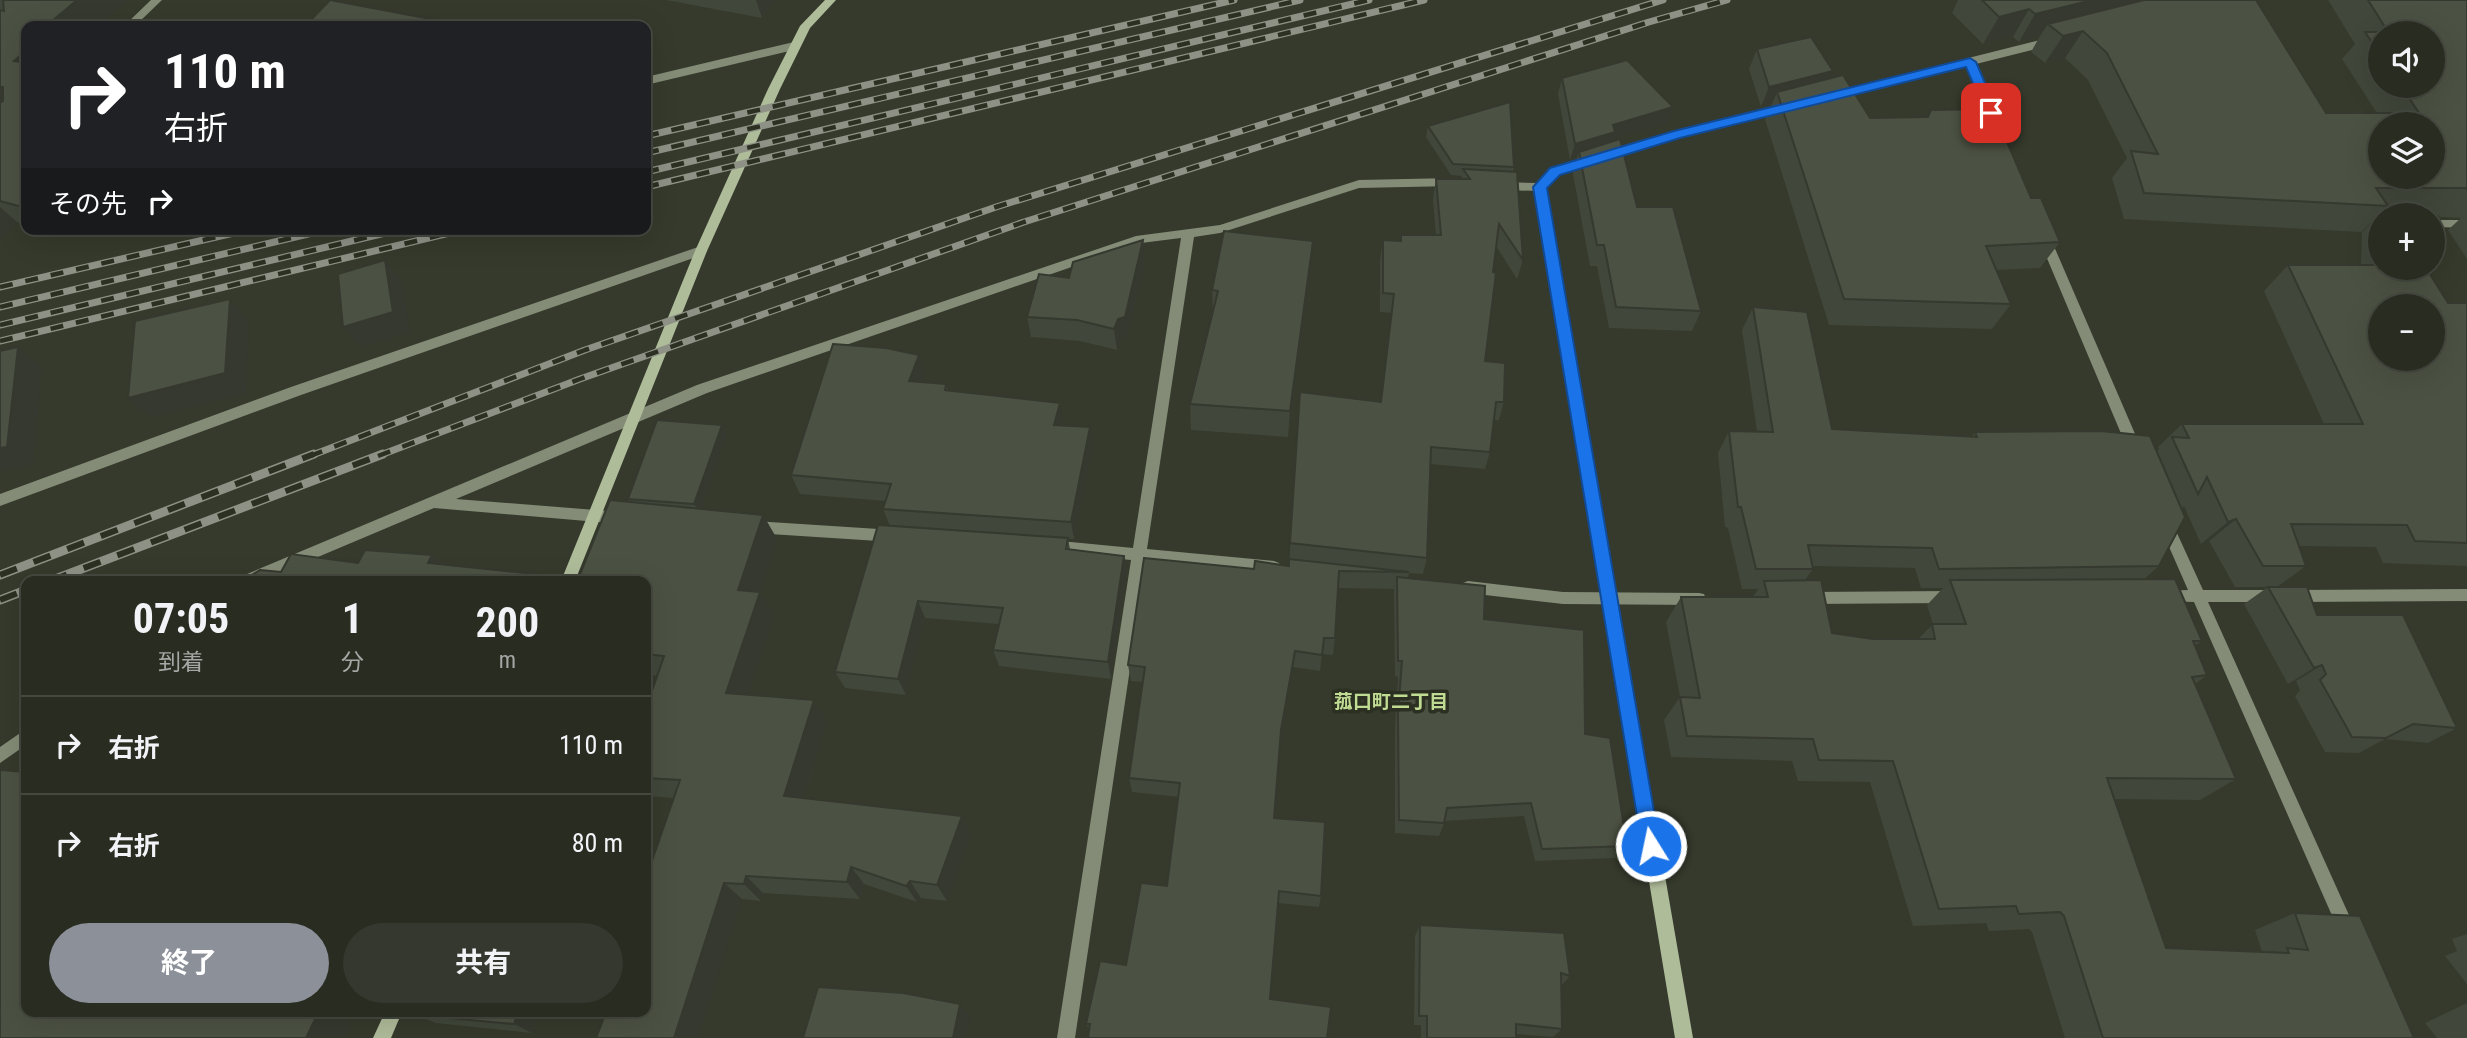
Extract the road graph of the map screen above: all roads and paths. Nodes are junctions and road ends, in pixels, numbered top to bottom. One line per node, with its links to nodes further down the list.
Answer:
1 (158, 0): 3 (street)
2 (831, 0): 5 (street)
3 (135, 21)
4 (2063, 38): 6 (street)
5 (794, 46): 7 (street); 18 (street)
6 (1970, 62): 8 (street); 10 (street)
7 (651, 80)
8 (1827, 97)
9 (1800, 104): 13 (street)
10 (2002, 138)
11 (1466, 183): 17 (street)
12 (1494, 185): 13 (street)
13 (1540, 187): 40 (street)
14 (2445, 224): 15 (street)
15 (2467, 224)
16 (2040, 227): 20 (street)
17 (1188, 234): 19 (street); 29 (street)
18 (701, 251): 19 (street); 21 (street)
19 (633, 419): 22 (street); 24 (street)
20 (2143, 469)
21 (0, 500)
22 (432, 503): 24 (street); 31 (street)
23 (2159, 507): 36 (street)
24 (594, 516): 25 (street); 32 (street)
25 (632, 519)
26 (741, 526): 27 (street)
27 (905, 537)
28 (1028, 545): 29 (street)
29 (1137, 552): 30 (street); 46 (street)
30 (1289, 568)
31 (256, 576)
32 (570, 576)
33 (1453, 586): 40 (street)
34 (2467, 595): 36 (street)
35 (2143, 596): 36 (street)
36 (2197, 596): 43 (street)
37 (1964, 597): 39 (street)
38 (1718, 598): 40 (street)
39 (1786, 598)
40 (1608, 599): 47 (street)
41 (21, 740): 42 (street)
42 (0, 756)
43 (2355, 948)
44 (391, 1017): 45 (street)
45 (382, 1038)
46 (1066, 1038)
47 (1684, 1038)

